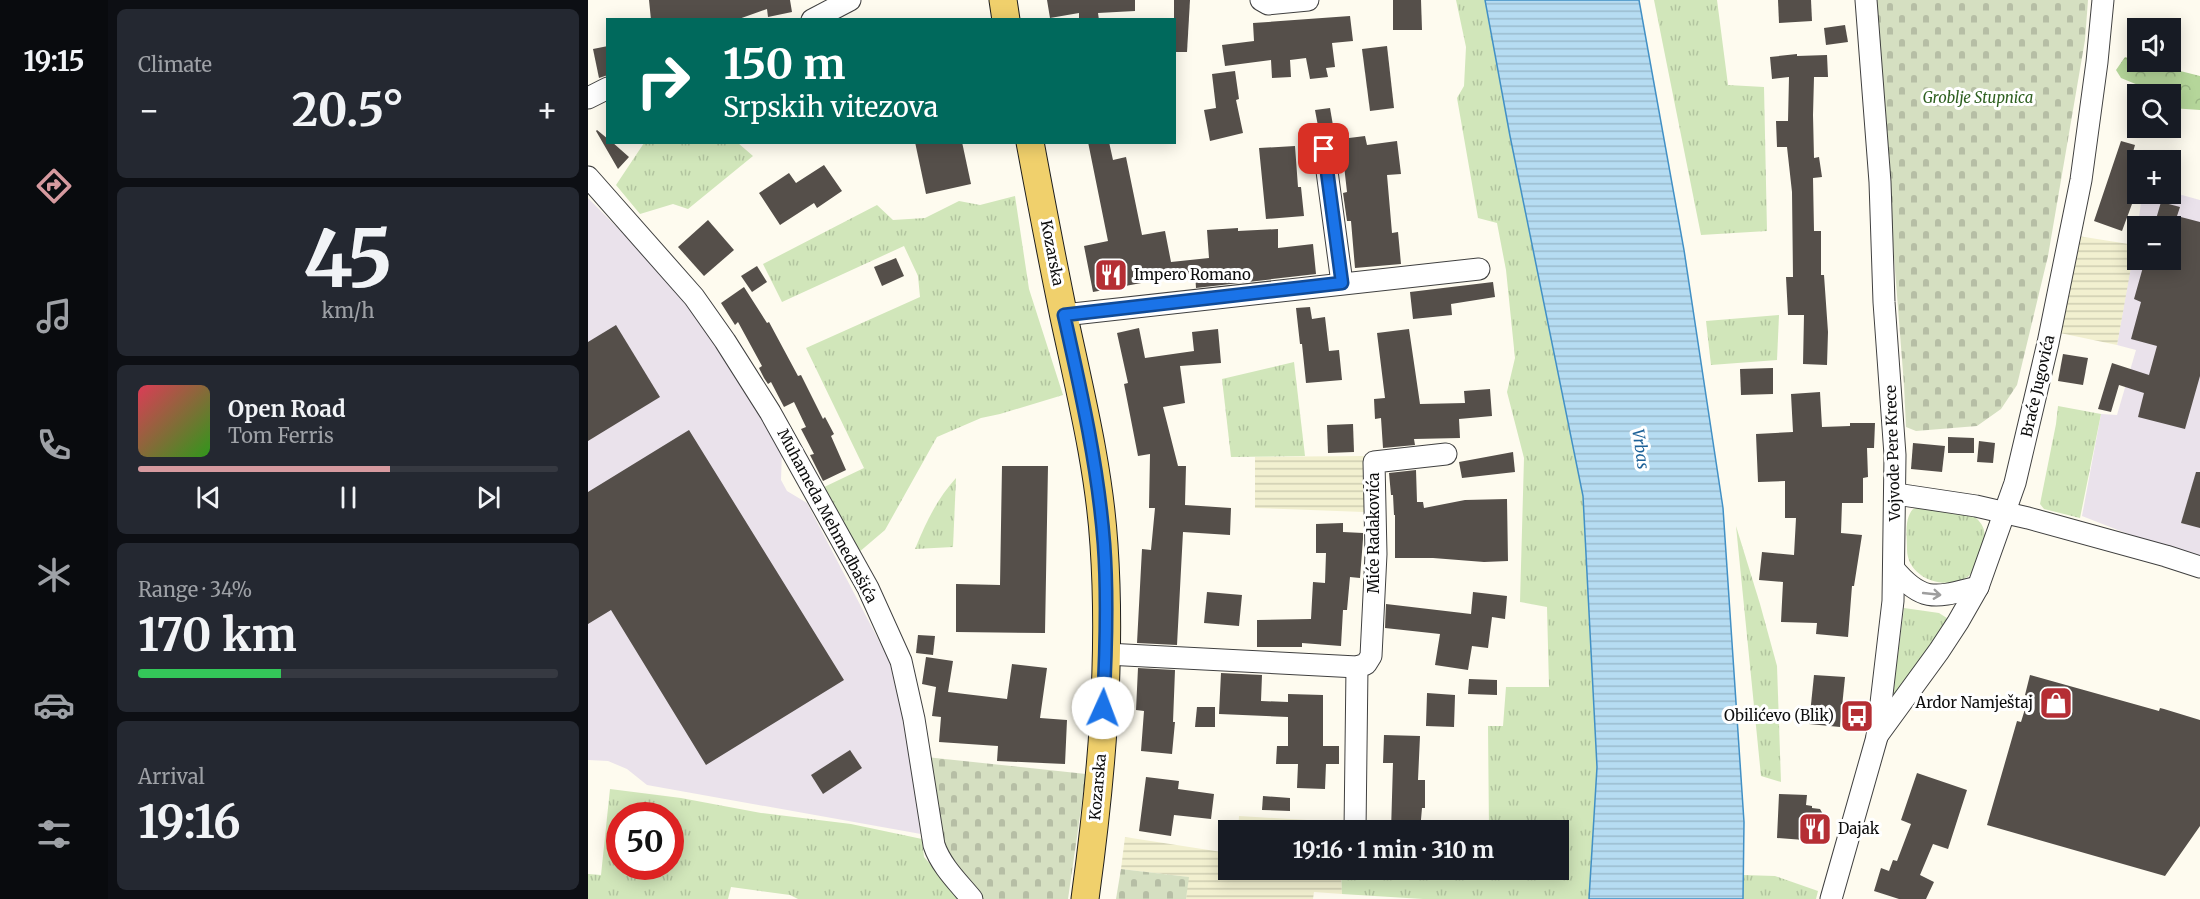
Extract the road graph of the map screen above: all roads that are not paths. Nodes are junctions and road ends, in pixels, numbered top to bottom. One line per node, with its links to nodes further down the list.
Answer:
1 (850, 0): 7 (street)
2 (1003, 0): 8 (main road)
3 (1261, 0): 4 (street)
4 (1308, 0)
5 (1866, 0): 18 (street, Vojvode Pere Krece)
6 (2103, 0): 19 (street, Braće Jugovića)
7 (816, 18)
8 (1006, 18)
9 (606, 89): 10 (street)
10 (588, 98)
11 (1030, 144): 16 (main road, Kozarska)
12 (1324, 149): 15 (street)
13 (588, 177): 27 (street, Muhameda Mehmedbašića)
14 (1479, 268): 15 (street)
15 (1342, 283): 16 (street)
16 (1064, 315): 23 (main road, Kozarska)
17 (1446, 454): 24 (street, Miće Radakovića)
18 (1896, 494): 19 (street); 21 (street, Vojvode Pere Krece)
19 (2005, 513): 20 (street); 22 (street, Braće Jugovića)
20 (2200, 567)
21 (1894, 569): 22 (street, one-way to 22); 25 (street, Vojvode Pere Krece)
22 (1978, 587): 25 (street, Braće Jugovića)
23 (1106, 654): 24 (street); 28 (main road, Kozarska)
24 (1357, 666): 26 (street)
25 (1877, 737): 29 (street, Vojvode Pere Krece)
26 (1355, 820)
27 (972, 899)
28 (1085, 899)
29 (1832, 899)

